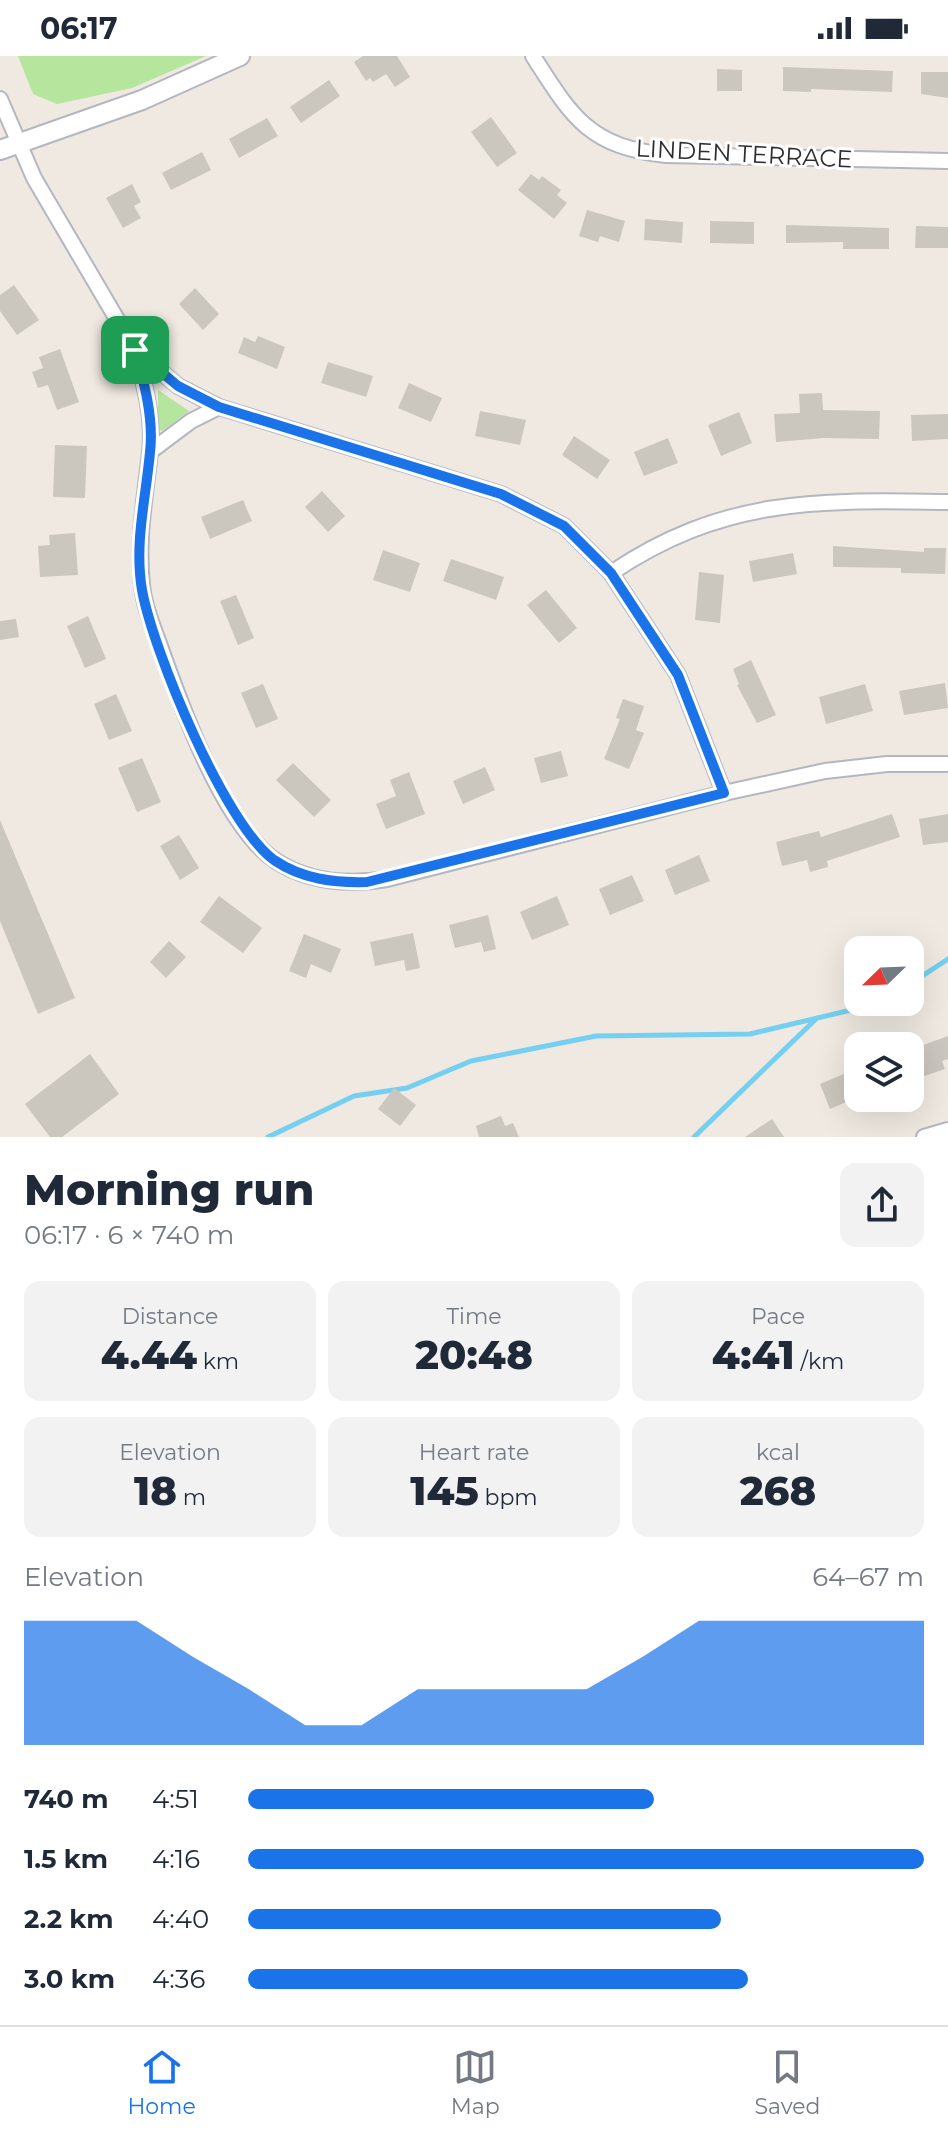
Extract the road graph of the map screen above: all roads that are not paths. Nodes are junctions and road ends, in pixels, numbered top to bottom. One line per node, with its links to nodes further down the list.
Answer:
1 (240, 56): 4 (street)
2 (533, 56): 5 (street, LINDEN TERRACE)
3 (0, 99): 4 (street)
4 (9, 147): 6 (street)
5 (948, 161)
6 (135, 350): 7 (street); 8 (street)
7 (219, 407): 8 (street); 10 (street)
8 (151, 451): 12 (street)
9 (948, 502): 10 (street)
10 (611, 573): 12 (street)
11 (948, 764): 12 (street)
12 (724, 793)
13 (948, 1130): 14 (street)
14 (924, 1137)

